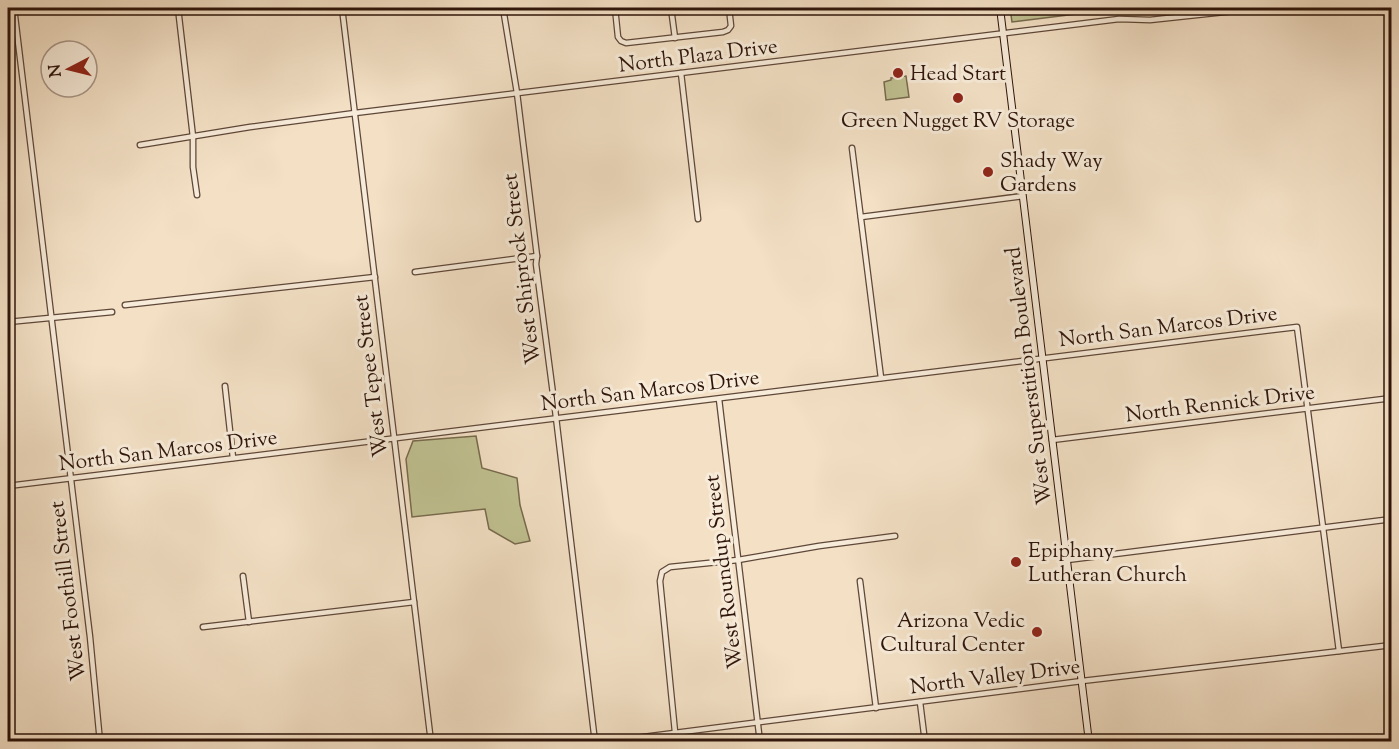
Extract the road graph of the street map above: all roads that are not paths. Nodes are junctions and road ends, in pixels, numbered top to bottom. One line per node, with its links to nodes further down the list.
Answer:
1 (14, 8): 27 (street, West Foothill Street)
2 (178, 8): 15 (street)
3 (342, 8): 14 (street, West Tepee Street)
4 (503, 8): 13 (street, West Shiprock Street)
5 (615, 8): 11 (street)
6 (670, 8): 11 (street)
7 (729, 8): 11 (street)
8 (1000, 8): 10 (main road, West Superstition Boulevard)
9 (1262, 8): 10 (street, North Plaza Drive)
10 (1004, 34): 12 (street, North Plaza Drive); 19 (main road, West Superstition Boulevard)
11 (675, 38)
12 (681, 73): 13 (street, North Plaza Drive); 21 (street)
13 (517, 93): 14 (street, North Plaza Drive); 22 (street, West Shiprock Street)
14 (355, 113): 15 (street, North Plaza Drive); 24 (street, West Tepee Street)
15 (193, 137): 16 (street, North Plaza Drive); 18 (street)
16 (140, 145)
17 (852, 148): 20 (street)
18 (197, 195)
19 (1023, 196): 20 (street); 29 (main road, West Superstition Boulevard)
20 (861, 217): 30 (street)
21 (698, 219)
22 (537, 256): 23 (street); 35 (street, West Shiprock Street)
23 (415, 272)
24 (375, 277): 25 (street); 36 (street, West Tepee Street)
25 (125, 305)
26 (112, 312): 27 (street)
27 (51, 317): 28 (street); 39 (street, West Foothill Street)
28 (8, 322)
29 (1042, 358): 30 (street, North San Marcos Drive); 34 (street, North San Marcos Drive); 37 (main road, West Superstition Boulevard)
30 (881, 378): 33 (street, North San Marcos Drive)
31 (225, 386): 38 (street)
32 (1392, 398): 34 (street, North Rennick Drive)
33 (719, 399): 35 (street, North San Marcos Drive); 44 (street, West Roundup Street)
34 (1308, 409): 37 (street, North Rennick Drive); 42 (street)
35 (556, 418): 36 (street, North San Marcos Drive); 60 (street, West Shiprock Street)
36 (395, 438): 38 (street, North San Marcos Drive); 48 (street, West Tepee Street)
37 (1053, 440): 45 (main road, West Superstition Boulevard)
38 (233, 458): 39 (street, North San Marcos Drive)
39 (70, 478): 40 (street, North San Marcos Drive); 58 (street, West Foothill Street)
40 (8, 486)
41 (1392, 519): 42 (street)
42 (1323, 528): 45 (street); 52 (street)
43 (895, 536): 44 (street)
44 (738, 560): 56 (street, West Roundup Street); 57 (street)
45 (1067, 560): 53 (main road, West Superstition Boulevard)
46 (243, 576): 49 (street)
47 (860, 581): 55 (street)
48 (414, 602): 49 (street); 59 (street, West Tepee Street)
49 (249, 622): 50 (street)
50 (203, 627)
51 (1392, 645): 52 (street, North Valley Drive)
52 (1339, 651): 53 (street, North Valley Drive)
53 (1082, 681): 54 (street, North Valley Drive); 64 (main road, West Superstition Boulevard)
54 (920, 702): 55 (street, North Valley Drive); 63 (street)
55 (876, 708): 56 (street, North Valley Drive)
56 (758, 722): 57 (street, North Valley Drive); 62 (street, West Roundup Street)
57 (675, 732): 61 (street, North Valley Drive)
58 (100, 741)
59 (431, 741)
60 (596, 741)
61 (604, 741)
62 (760, 741)
63 (925, 741)
64 (1089, 741)

